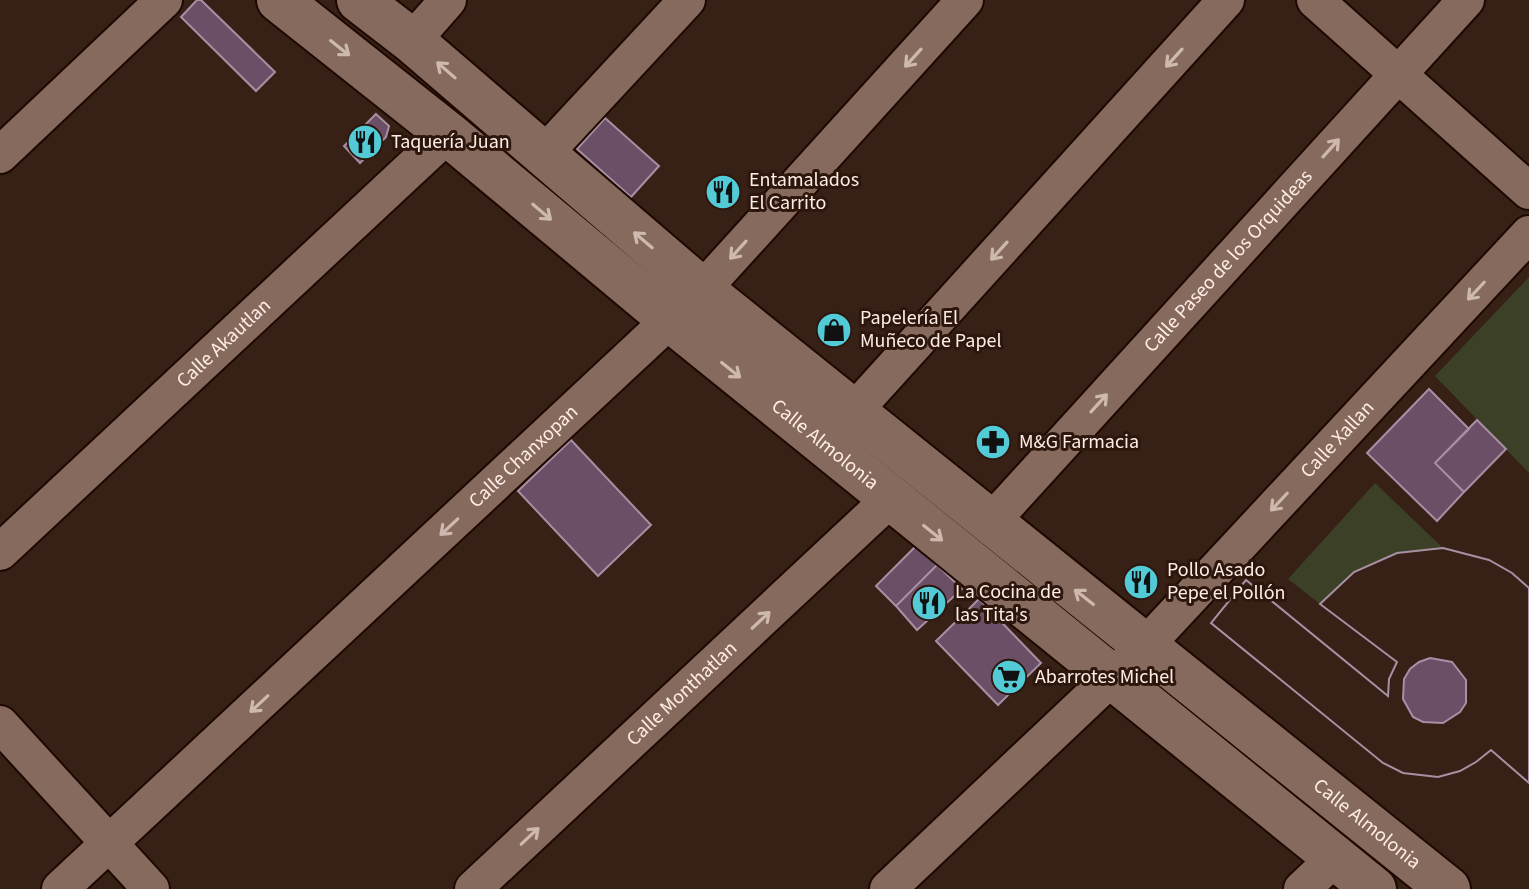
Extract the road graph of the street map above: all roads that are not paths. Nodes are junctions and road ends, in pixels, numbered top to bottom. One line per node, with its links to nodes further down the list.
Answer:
1 (164, 0): 13 (street)
2 (279, 0): 12 (street, Calle Almolonia, one-way to 12)
3 (359, 0): 10 (street, Calle Almolonia)
4 (448, 0): 10 (street)
5 (687, 0): 14 (street)
6 (965, 0): 17 (street, Calle Chanxopan, one-way to 17)
7 (1226, 0): 19 (street, one-way to 19)
8 (1315, 0): 11 (street)
9 (1466, 0): 11 (street, Calle Paseo de los Orquideas)
10 (412, 41): 14 (street, Calle Almolonia, one-way to 10)
11 (1399, 73): 15 (street); 21 (street, Calle Paseo de los Orquideas, one-way to 11)
12 (448, 134): 18 (street, Calle Almolonia, one-way to 18); 22 (street, Calle Akautlan)
13 (0, 155)
14 (543, 155): 17 (street, Calle Almolonia, one-way to 14)
15 (1529, 191)
16 (1529, 234): 23 (street, Calle Xallan, one-way to 23)
17 (702, 290): 18 (street, Calle Chanxopan); 19 (street, Calle Almolonia)
18 (671, 320): 20 (street, Calle Almolonia, one-way to 20); 26 (street, Calle Chanxopan, one-way to 26)
19 (854, 411): 21 (street, Calle Almolonia)
20 (890, 499): 24 (street, Calle Almolonia, one-way to 24); 30 (street, Calle Monthatlan, one-way to 20)
21 (990, 523): 23 (street, Calle Almolonia, one-way to 21)
22 (0, 552)
23 (1145, 646): 24 (street, Calle Xallan); 34 (street, Calle Almolonia)
24 (1113, 678): 27 (street, Calle Almolonia); 31 (street)
25 (0, 724): 26 (street)
26 (109, 844): 28 (street, Calle Chanxopan); 29 (street)
27 (1335, 858): 32 (street); 33 (street, Calle Almolonia)
28 (60, 889)
29 (151, 889)
30 (473, 889)
31 (888, 889)
32 (1302, 889)
33 (1374, 889)
34 (1448, 889)

